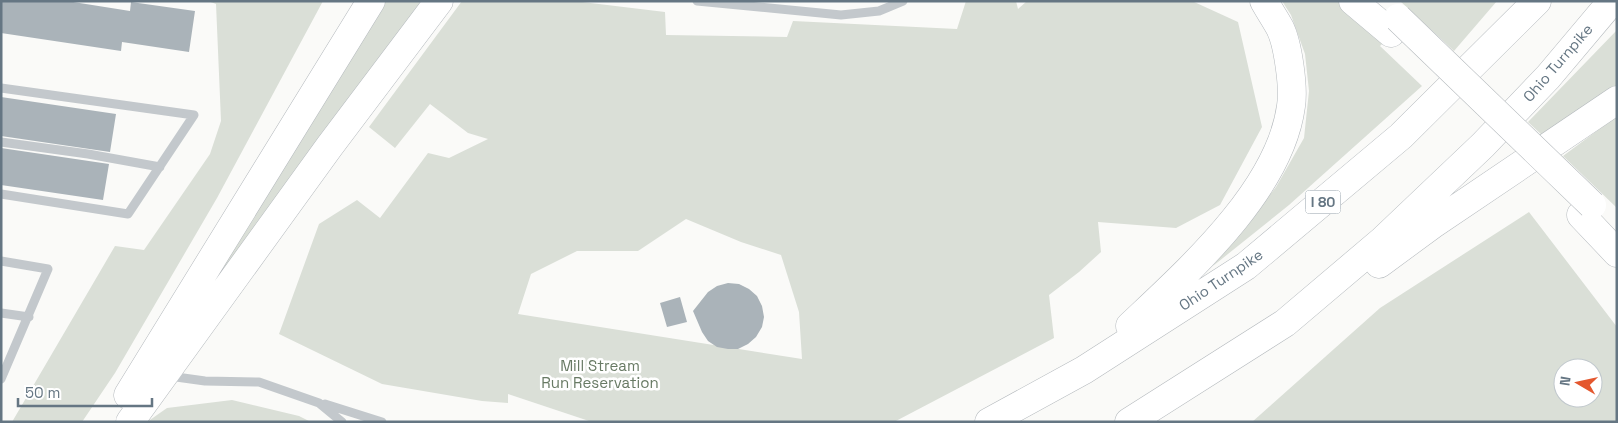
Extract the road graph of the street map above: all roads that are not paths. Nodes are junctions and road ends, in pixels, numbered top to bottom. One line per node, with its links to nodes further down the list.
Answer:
1 (371, 1): 24 (highway)
2 (439, 1): 24 (highway)
3 (697, 1): 4 (lane)
4 (903, 1)
5 (1264, 1): 25 (highway)
6 (1353, 1): 10 (highway)
7 (1378, 1): 10 (highway)
8 (1537, 1): 25 (highway, Ohio Turnpike / I 80)
9 (1612, 1): 22 (highway, Ohio Turnpike)
10 (1395, 26): 16 (highway, bridge)
11 (1, 88): 14 (lane)
12 (1617, 100): 22 (highway)
13 (1, 142): 14 (lane)
14 (160, 167): 15 (lane)
15 (1, 194)
16 (1586, 210): 17 (highway); 18 (highway)
17 (1617, 230)
18 (1617, 253)
19 (1, 261): 21 (lane)
20 (1, 313): 21 (lane)
21 (28, 317): 23 (lane)
22 (1285, 323): 33 (highway, Ohio Turnpike)
23 (4, 367): 26 (lane)
24 (155, 370): 27 (lane); 28 (highway); 29 (highway)
25 (1084, 370): 32 (highway, Ohio Turnpike / I 80)
26 (1, 379)
27 (320, 403): 30 (lane); 31 (lane)
28 (111, 422)
29 (130, 422)
30 (342, 422)
31 (382, 422)
32 (989, 422)
33 (1129, 422)

